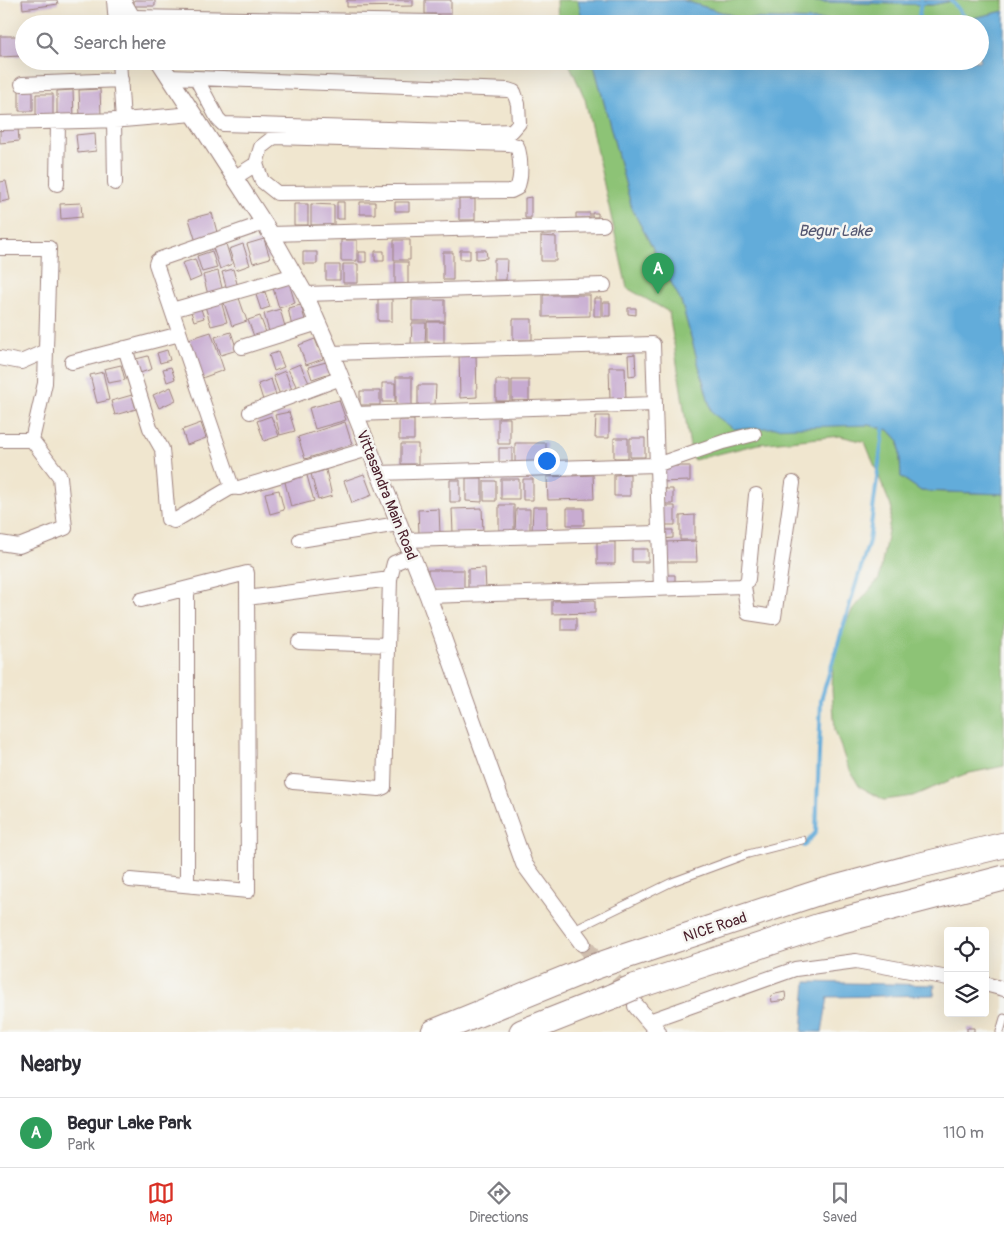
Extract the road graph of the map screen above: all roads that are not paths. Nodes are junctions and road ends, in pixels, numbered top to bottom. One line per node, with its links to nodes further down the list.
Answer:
1 (114, 0): 3 (street)
2 (122, 0): 4 (street)
3 (115, 15)
4 (131, 15)
5 (120, 70): 9 (street)
6 (165, 70): 7 (street, Vittasandra Main Road)
7 (169, 77): 8 (street); 11 (street, Vittasandra Main Road)
8 (196, 78): 8 (street)
9 (121, 80): 10 (street); 12 (street)
10 (22, 84)
11 (193, 114): 12 (street); 16 (street, Vittasandra Main Road)
12 (118, 120): 13 (street); 17 (street)
13 (58, 121): 14 (street); 18 (street)
14 (0, 123)
15 (256, 164): 15 (street); 16 (street)
16 (234, 178): 20 (street, Vittasandra Main Road)
17 (115, 183)
18 (58, 184)
19 (603, 225): 20 (street)
20 (267, 228): 22 (street, Vittasandra Main Road); 25 (street)
21 (0, 248): 30 (street)
22 (295, 275): 24 (street, Vittasandra Main Road); 25 (street)
23 (604, 285): 24 (street)
24 (305, 294): 26 (street, Vittasandra Main Road)
25 (172, 310): 27 (street)
26 (318, 323): 29 (street); 31 (street, Vittasandra Main Road)
27 (180, 334): 28 (street); 45 (street)
28 (125, 348): 33 (street); 45 (street)
29 (242, 348)
30 (46, 351): 32 (street); 40 (street)
31 (331, 353): 34 (street, Vittasandra Main Road); 35 (street)
32 (0, 358)
33 (72, 362)
34 (341, 378): 36 (street); 37 (street, Vittasandra Main Road)
35 (655, 404): 37 (street); 42 (street)
36 (250, 412)
37 (355, 414): 41 (street, Vittasandra Main Road)
38 (754, 434): 42 (street)
39 (0, 440): 40 (street)
40 (32, 440): 51 (street)
41 (368, 449): 43 (street, Vittasandra Main Road); 45 (street)
42 (656, 466): 43 (street); 48 (street)
43 (378, 474): 47 (street, Vittasandra Main Road)
44 (793, 483): 54 (street)
45 (232, 488)
46 (756, 495): 54 (street)
47 (398, 524): 49 (street); 50 (street, Vittasandra Main Road)
48 (659, 533): 50 (street); 56 (street)
49 (300, 540)
50 (404, 540): 52 (street, Vittasandra Main Road)
51 (0, 543)
52 (411, 556): 53 (street); 57 (street, Vittasandra Main Road)
53 (390, 579): 58 (street); 61 (street)
54 (744, 586): 56 (street)
55 (187, 588): 58 (street); 59 (street); 67 (street)
56 (661, 589): 57 (street)
57 (428, 596): 68 (street, Vittasandra Main Road)
58 (247, 598): 67 (street)
59 (141, 600)
60 (300, 642): 61 (street)
61 (388, 645): 62 (street)
62 (293, 782)
63 (802, 840): 68 (lane)
64 (1004, 845): 75 (highway, NICE Road)
65 (1004, 878): 72 (highway, NICE Road)
66 (130, 880): 67 (street)
67 (187, 886)
68 (578, 936)
69 (944, 977): 74 (street)
70 (989, 985): 71 (street)
71 (1004, 989)
72 (628, 996): 74 (street); 76 (highway, NICE Road)
73 (1004, 1018): 77 (lane)
74 (655, 1029)
75 (434, 1032)
76 (522, 1032)
77 (1000, 1032)

